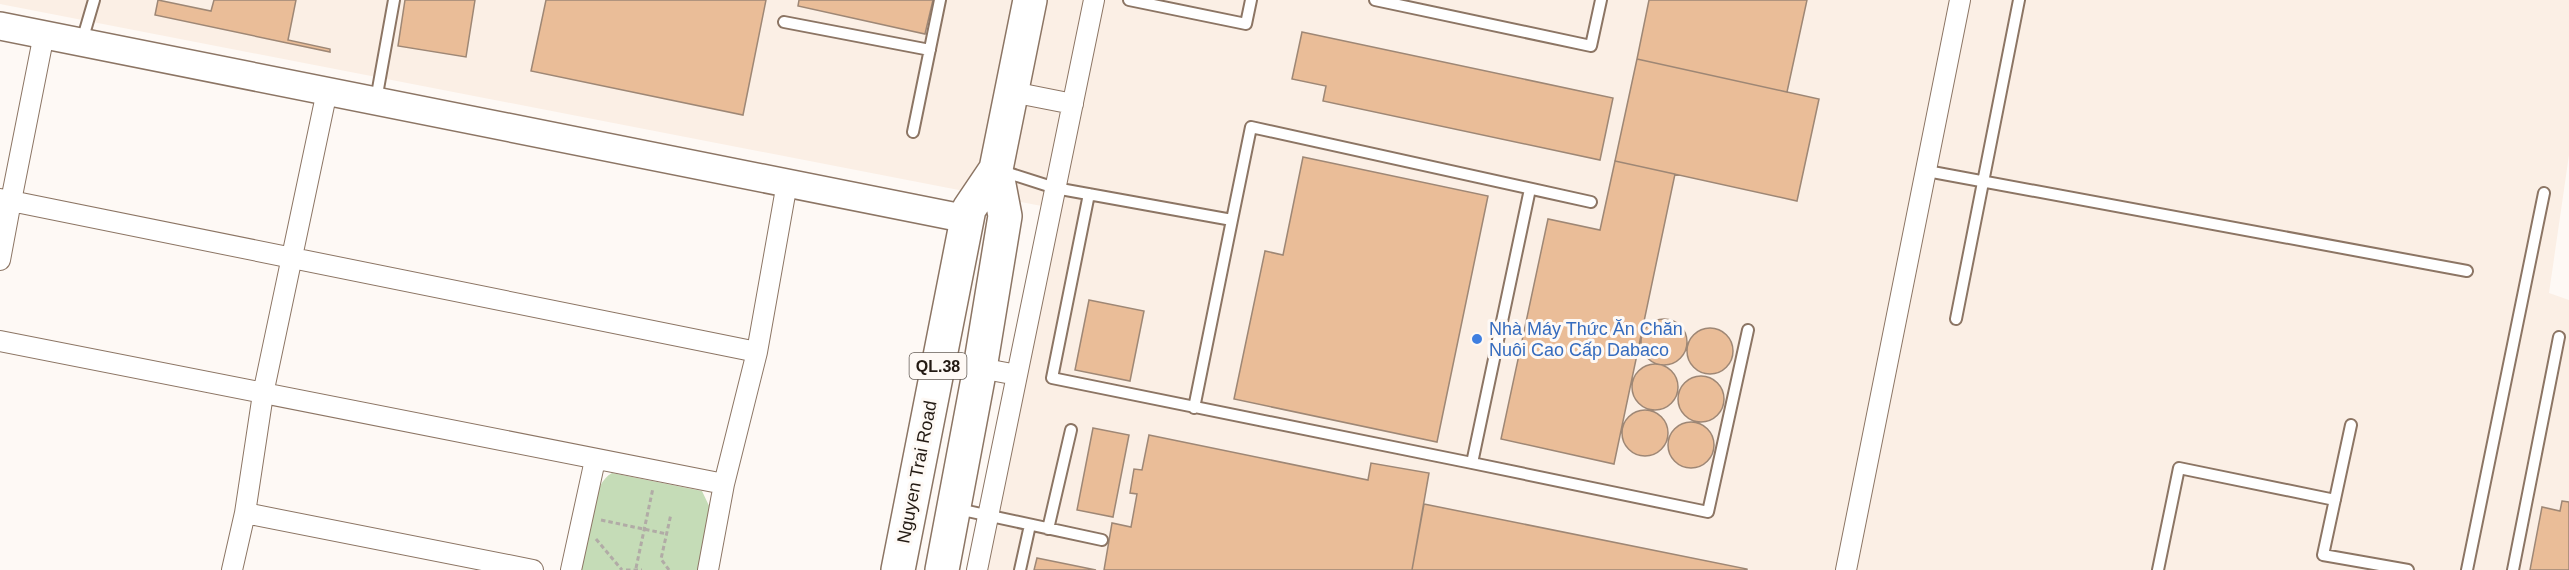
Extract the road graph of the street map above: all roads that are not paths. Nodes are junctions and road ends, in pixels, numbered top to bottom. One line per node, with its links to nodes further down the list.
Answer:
1 (94, 0): 15 (lane)
2 (394, 0): 19 (lane)
3 (940, 0): 16 (lane)
4 (1030, 0): 18 (highway, Nguyen Trai Road / QL.38)
5 (1094, 0): 20 (street)
6 (1130, 0): 7 (lane)
7 (1251, 0)
8 (1380, 0): 9 (lane)
9 (1601, 0)
10 (1960, 0): 23 (street)
11 (2019, 0): 24 (lane)
12 (784, 22): 16 (lane)
13 (0, 26): 14 (street)
14 (44, 34): 15 (street); 30 (street)
15 (82, 42): 17 (street)
16 (930, 50): 21 (lane)
17 (327, 91): 19 (street); 34 (street)
18 (1012, 92): 20 (street); 22 (highway, Nguyen Trai Road / QL.38)
19 (376, 101): 25 (street)
20 (1073, 104): 26 (street)
21 (913, 132)
22 (996, 169): 26 (lane); 32 (highway, Nguyen Trai Road / QL.38); 42 (highway, Nguyen Trai Road / QL.38)
23 (1927, 171): 24 (lane); 66 (street)
24 (1983, 182): 36 (lane); 37 (lane)
25 (787, 183): 32 (street); 41 (street)
26 (1055, 188): 29 (lane); 43 (street)
27 (1530, 189): 31 (lane); 33 (lane); 49 (lane)
28 (2544, 193): 69 (lane)
29 (1089, 194): 33 (lane); 45 (lane)
30 (6, 200): 34 (street); 35 (street)
31 (1591, 202)
32 (967, 219): 62 (highway, Nguyen Trai Road / QL.38)
33 (1232, 220): 45 (lane)
34 (291, 257): 41 (street); 44 (street)
35 (0, 260)
36 (2467, 271)
37 (1956, 319)
38 (1748, 330): 49 (lane)
39 (2559, 337): 70 (lane)
40 (0, 341): 44 (street)
41 (757, 352): 50 (street)
42 (980, 368): 43 (street); 52 (highway, Nguyen Trai Road / QL.38)
43 (1017, 375): 54 (street)
44 (263, 394): 48 (street); 53 (street)
45 (1194, 408): 49 (lane)
46 (2351, 425): 51 (lane)
47 (1071, 430): 56 (lane)
48 (595, 460): 50 (street); 60 (street)
49 (1472, 463)
50 (724, 484): 61 (street)
51 (2335, 500): 67 (lane); 68 (lane)
52 (955, 508): 54 (lane); 63 (highway, Nguyen Trai Road / QL.38)
53 (245, 513): 58 (street); 59 (street)
54 (988, 516): 55 (lane); 64 (street)
55 (1030, 525): 56 (lane); 65 (lane)
56 (1048, 529): 57 (lane)
57 (1102, 540)
58 (232, 570)
59 (533, 570)
60 (571, 570)
61 (708, 570)
62 (898, 570)
63 (942, 570)
64 (977, 570)
65 (1020, 570)
66 (1846, 570)
67 (2158, 570)
68 (2409, 570)
69 (2467, 570)
70 (2513, 570)

